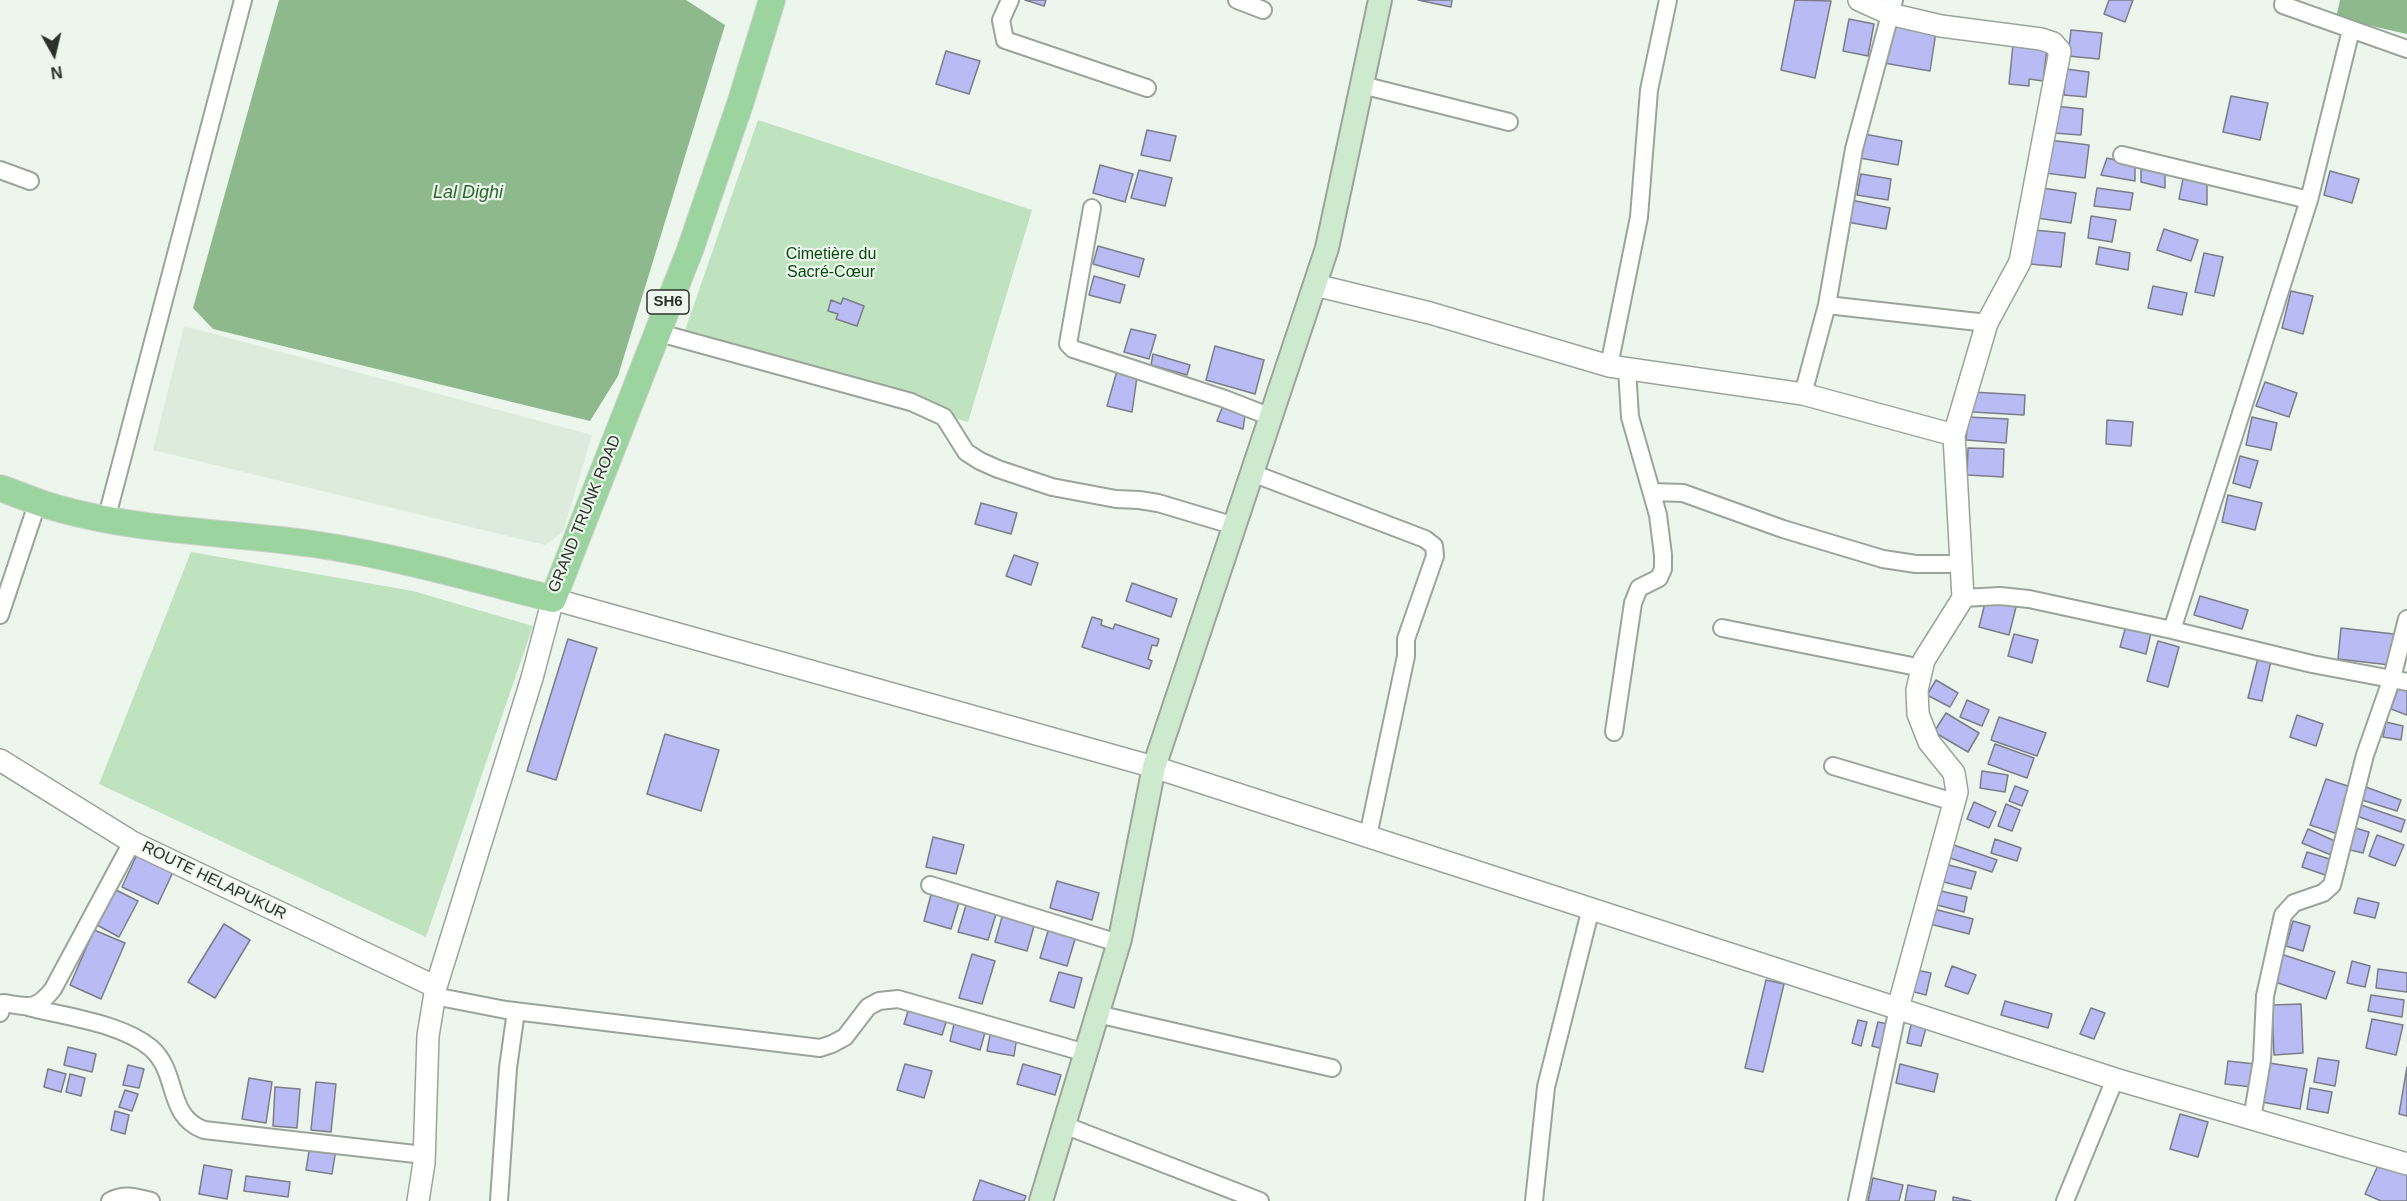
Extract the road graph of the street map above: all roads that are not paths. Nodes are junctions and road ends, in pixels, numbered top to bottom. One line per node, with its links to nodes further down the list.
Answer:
1 (243, 0): 33 (street)
2 (772, 0): 24 (main road, GRAND TRUNK ROAD / SH6)
3 (1010, 0): 14 (street)
4 (1237, 0): 10 (street)
5 (1380, 0): 13 (main road)
6 (1668, 0): 25 (street)
7 (1859, 0): 9 (street)
8 (2283, 0): 11 (street)
9 (1892, 7): 22 (street); 23 (street)
10 (1263, 10)
11 (2351, 30): 12 (street); 19 (street)
12 (2407, 49)
13 (1362, 85): 15 (street); 21 (main road)
14 (1147, 88)
15 (1509, 122)
16 (2122, 155): 19 (street)
17 (0, 170): 18 (street)
18 (30, 181)
19 (2309, 200): 41 (street)
20 (1092, 208): 27 (street)
21 (1315, 285): 25 (street); 27 (main road)
22 (1827, 305): 23 (street); 26 (street)
23 (1987, 322): 28 (street)
24 (656, 332): 34 (street); 37 (main road, GRAND TRUNK ROAD / SH6)
25 (1618, 367): 26 (street); 31 (street)
26 (1803, 394): 28 (street)
27 (1271, 417): 29 (main road)
28 (1954, 435): 35 (street)
29 (1252, 473): 34 (main road); 49 (street)
30 (0, 488): 32 (main road, GRAND TRUNK ROAD)
31 (1653, 492): 35 (street); 44 (street)
32 (38, 501): 33 (main road, GRAND TRUNK ROAD); 38 (street)
33 (106, 520): 37 (main road, GRAND TRUNK ROAD)
34 (1235, 526): 47 (main road)
35 (1961, 564): 36 (street)
36 (1963, 598): 41 (street); 42 (street)
37 (554, 599): 47 (street); 54 (street)
38 (0, 615)
39 (2407, 619): 43 (street)
40 (1722, 628): 42 (street)
41 (2172, 630): 43 (street)
42 (1922, 668): 48 (street)
43 (2399, 680): 63 (street)
44 (1614, 732)
45 (0, 760): 50 (street, ROUTE HELAPUKUR)
46 (1833, 766): 48 (street)
47 (1154, 767): 49 (street); 53 (main road)
48 (1954, 802): 57 (street)
49 (1368, 836): 52 (street)
50 (132, 842): 54 (street, ROUTE HELAPUKUR); 56 (street)
51 (930, 885): 53 (street)
52 (1591, 908): 57 (street); 73 (street)
53 (1118, 943): 59 (main road)
54 (435, 992): 58 (street); 65 (street)
55 (1, 1006): 56 (street)
56 (28, 1007): 65 (street)
57 (1898, 1008): 62 (street); 74 (street)
58 (516, 1011): 60 (street); 70 (street)
59 (1097, 1014): 60 (main road); 61 (street)
60 (1086, 1053): 64 (main road)
61 (1332, 1068)
62 (2115, 1079): 63 (street); 75 (street)
63 (2252, 1119): 66 (street)
64 (1064, 1125): 71 (main road); 72 (street)
65 (424, 1155): 69 (street)
66 (2407, 1164)
67 (110, 1201): 68 (street)
68 (151, 1201)
69 (418, 1201)
70 (499, 1201)
71 (1041, 1201)
72 (1260, 1201)
73 (1534, 1201)
74 (1857, 1201)
75 (2065, 1201)

